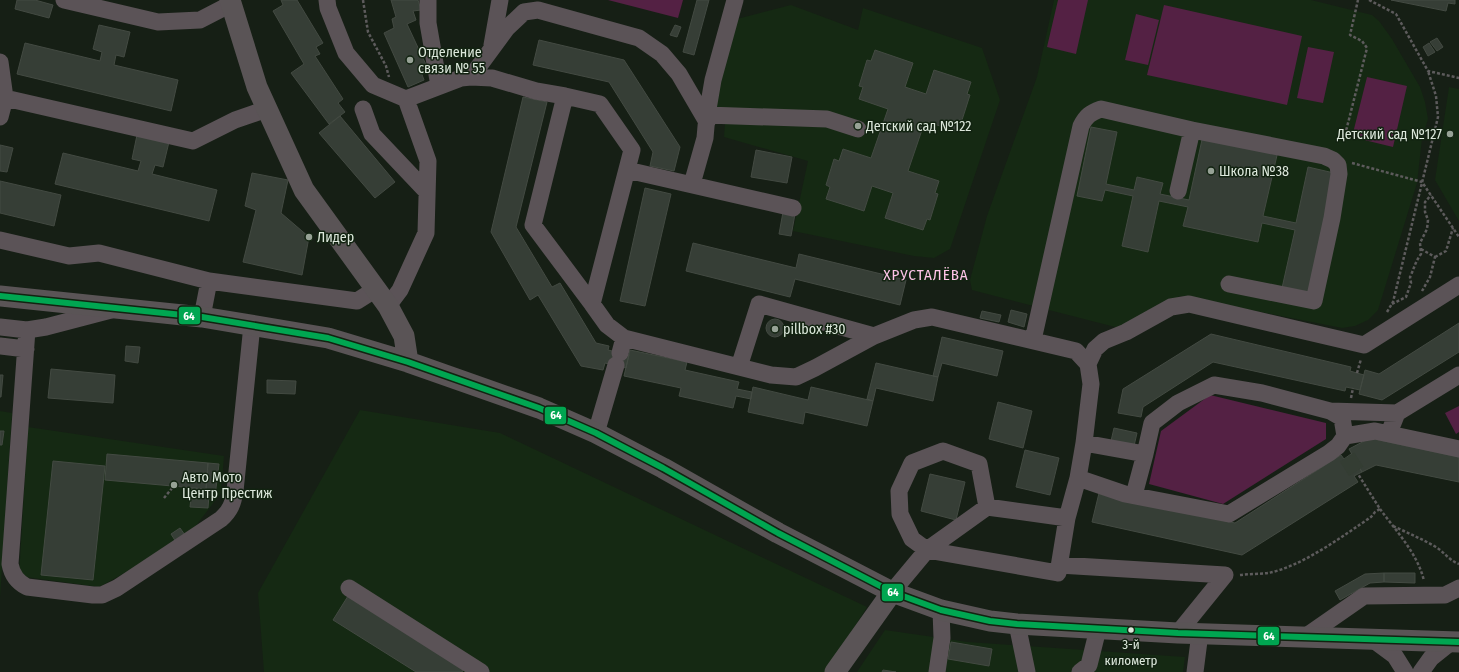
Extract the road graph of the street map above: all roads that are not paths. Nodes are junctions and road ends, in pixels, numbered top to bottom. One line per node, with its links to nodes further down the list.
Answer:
1 (64, 0): 6 (street)
2 (327, 0): 12 (street)
3 (428, 0): 10 (street)
4 (500, 0): 7 (street)
5 (735, 0): 17 (street)
6 (230, 2): 14 (main road)
7 (491, 49): 9 (street); 17 (street)
8 (0, 62): 13 (street)
9 (471, 77): 10 (street); 11 (street)
10 (439, 86): 12 (street)
11 (566, 96): 20 (street); 31 (street)
12 (400, 97): 23 (street)
13 (5, 98): 14 (street); 16 (street)
14 (267, 109): 29 (main road)
15 (363, 109): 23 (street)
16 (0, 117)
17 (707, 118): 18 (street); 21 (street)
18 (858, 129)
19 (1192, 130): 22 (street); 27 (street); 39 (street)
20 (627, 170): 21 (street); 31 (street)
21 (692, 184): 24 (street)
22 (1178, 191)
23 (427, 192): 32 (street)
24 (793, 208)
25 (0, 240): 26 (street)
26 (209, 281): 29 (street); 34 (street)
27 (1229, 284)
28 (1459, 286): 44 (street)
29 (376, 289): 32 (main road)
30 (0, 296): 33 (main road)
31 (592, 304): 42 (street)
32 (388, 306): 43 (main road)
33 (115, 309): 34 (main road); 37 (street)
34 (202, 317): 35 (main road)
35 (252, 325): 41 (street); 43 (main road)
36 (0, 327): 37 (street)
37 (27, 330): 41 (street)
38 (874, 336): 39 (street); 45 (street); 45 (street)
39 (1033, 340): 44 (street)
40 (0, 346): 41 (street)
41 (26, 349)
42 (620, 352): 45 (street); 49 (street)
43 (408, 362): 49 (main road)
44 (1088, 364): 52 (street)
45 (739, 367)
46 (1459, 375): 48 (street)
47 (1330, 411): 48 (street); 51 (street); 54 (street)
48 (1397, 412): 50 (street)
49 (596, 433): 63 (main road)
50 (1389, 433): 51 (street); 53 (street)
51 (1345, 436): 56 (street)
52 (1084, 443): 54 (street); 55 (street)
53 (1459, 449)
54 (1144, 454): 56 (street)
55 (1078, 478): 56 (street); 58 (street)
56 (1134, 495)
57 (987, 507): 58 (street); 59 (street); 59 (street)
58 (1067, 518): 60 (street)
59 (927, 550): 60 (street); 63 (street)
60 (1059, 565): 67 (street)
61 (349, 588): 72 (street)
62 (1459, 588): 69 (street)
63 (892, 592): 64 (main road); 73 (main road)
64 (940, 610): 65 (main road); 74 (street)
65 (1017, 624): 66 (main road); 75 (street)
66 (1098, 629): 67 (main road); 76 (street)
67 (1178, 633): 68 (main road)
68 (1200, 633): 69 (main road); 77 (street)
69 (1305, 637): 70 (main road)
70 (1372, 639): 71 (main road); 78 (street)
71 (1455, 642): 79 (street)
72 (481, 672)
73 (835, 672)
74 (937, 672)
75 (1027, 672)
76 (1080, 672)
77 (1195, 672)
78 (1405, 672)
79 (1421, 672)

